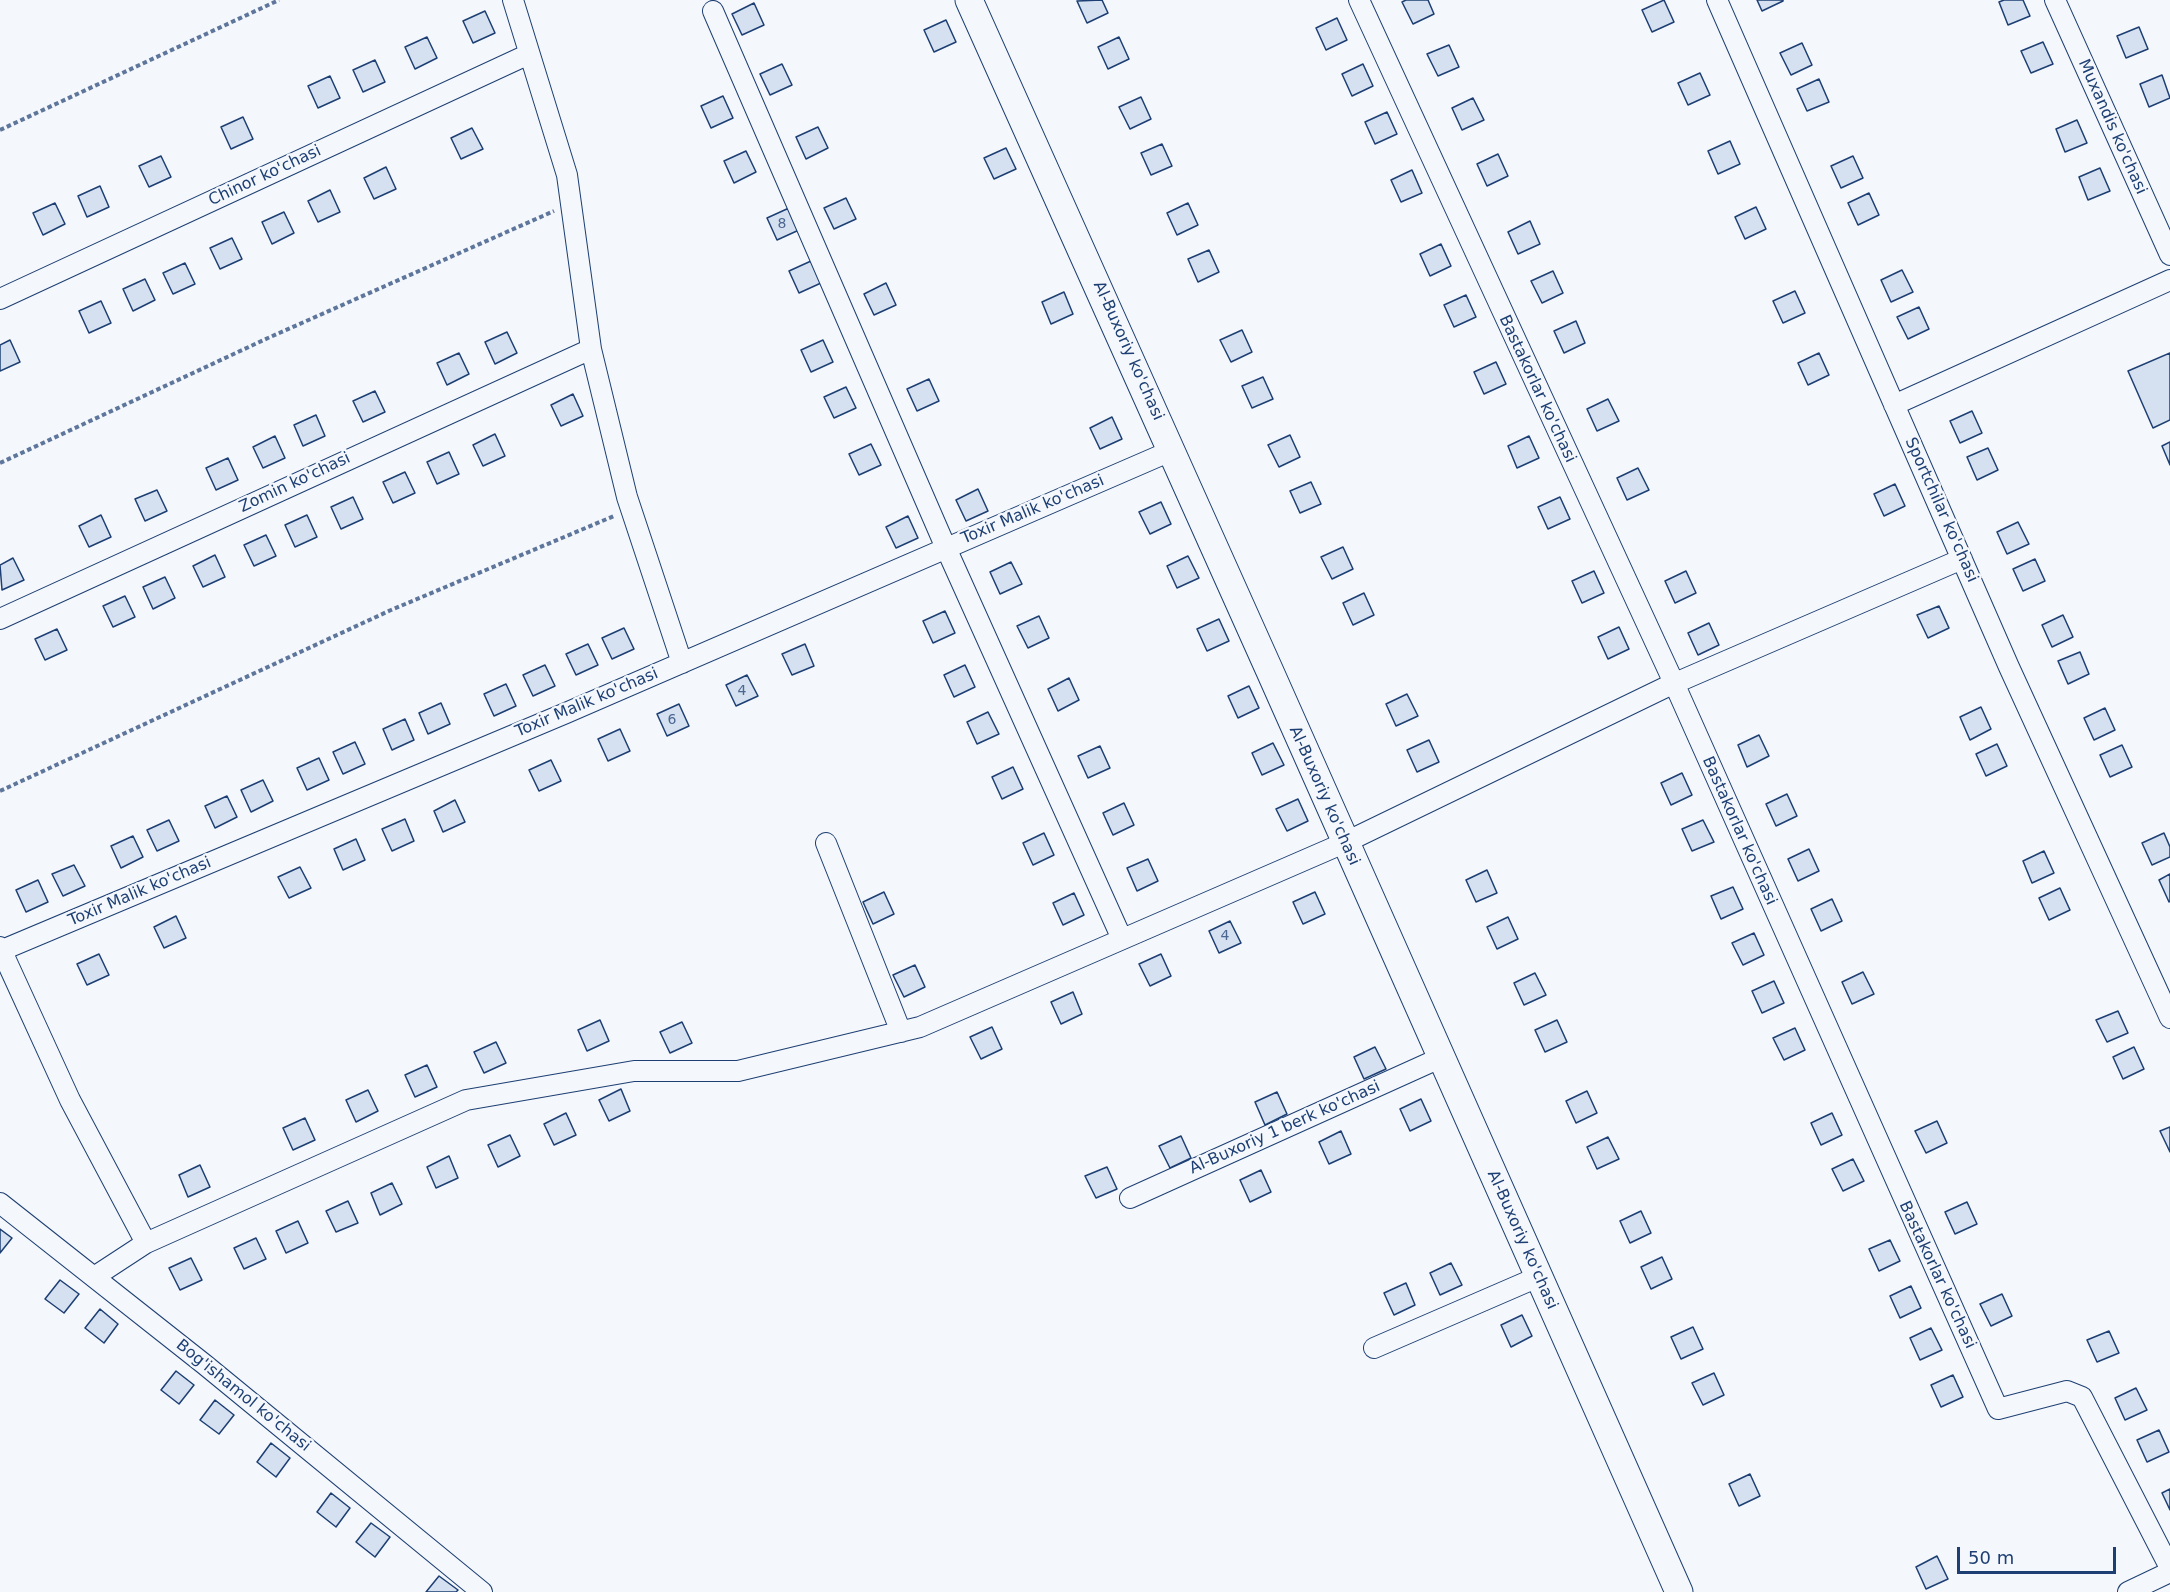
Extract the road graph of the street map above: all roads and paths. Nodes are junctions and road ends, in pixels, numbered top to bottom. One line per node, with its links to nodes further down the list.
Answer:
1 (279, 0): 9 (path)
2 (513, 0): 8 (street)
3 (969, 0): 16 (street, Al-Buxoriy ko'chasi)
4 (1359, 0): 23 (street, Bastakorlar ko'chasi)
5 (1717, 0): 15 (street, Sportchilar ko'chasi)
6 (2055, 0): 11 (street, Muxandis ko'chasi)
7 (713, 11): 19 (street)
8 (529, 54): 10 (street); 13 (street, Chinor ko'chasi)
9 (0, 130)
10 (571, 203): 14 (street); 17 (path)
11 (2170, 255)
12 (2170, 280): 15 (street)
13 (0, 299)
14 (591, 349): 18 (street); 21 (street, Zomin ko'chasi)
15 (1894, 405): 20 (street, Sportchilar ko'chasi)
16 (1173, 450): 19 (street, Toxir Malik ko'chasi); 26 (street, Al-Buxoriy ko'chasi)
17 (0, 463)
18 (631, 509): 22 (street); 24 (path)
19 (946, 548): 22 (street, Toxir Malik ko'chasi); 27 (street)
20 (1962, 559): 23 (street); 29 (street, Sportchilar ko'chasi)
21 (0, 619)
22 (682, 663): 28 (street, Toxir Malik ko'chasi)
23 (1674, 683): 26 (street); 38 (street, Bastakorlar ko'chasi)
24 (0, 791)
25 (826, 843): 30 (street)
26 (1344, 843): 27 (street); 31 (street, Al-Buxoriy ko'chasi)
27 (1122, 939): 30 (street)
28 (1, 950): 34 (street)
29 (2170, 1018)
30 (901, 1032): 34 (street)
31 (1440, 1058): 32 (street, Al-Buxoriy 1 berk ko'chasi); 36 (street, Al-Buxoriy ko'chasi)
32 (1130, 1198)
33 (0, 1203): 35 (street, Bog'ishamol ko'chasi)
34 (146, 1243): 35 (street)
35 (94, 1277): 39 (street, Bog'ishamol ko'chasi)
36 (1538, 1277): 37 (street); 40 (street, Al-Buxoriy ko'chasi)
37 (1374, 1348)
38 (2170, 1570): 41 (street, Bastakorlar ko'chasi)
39 (482, 1592)
40 (1679, 1592)
41 (2128, 1592)

